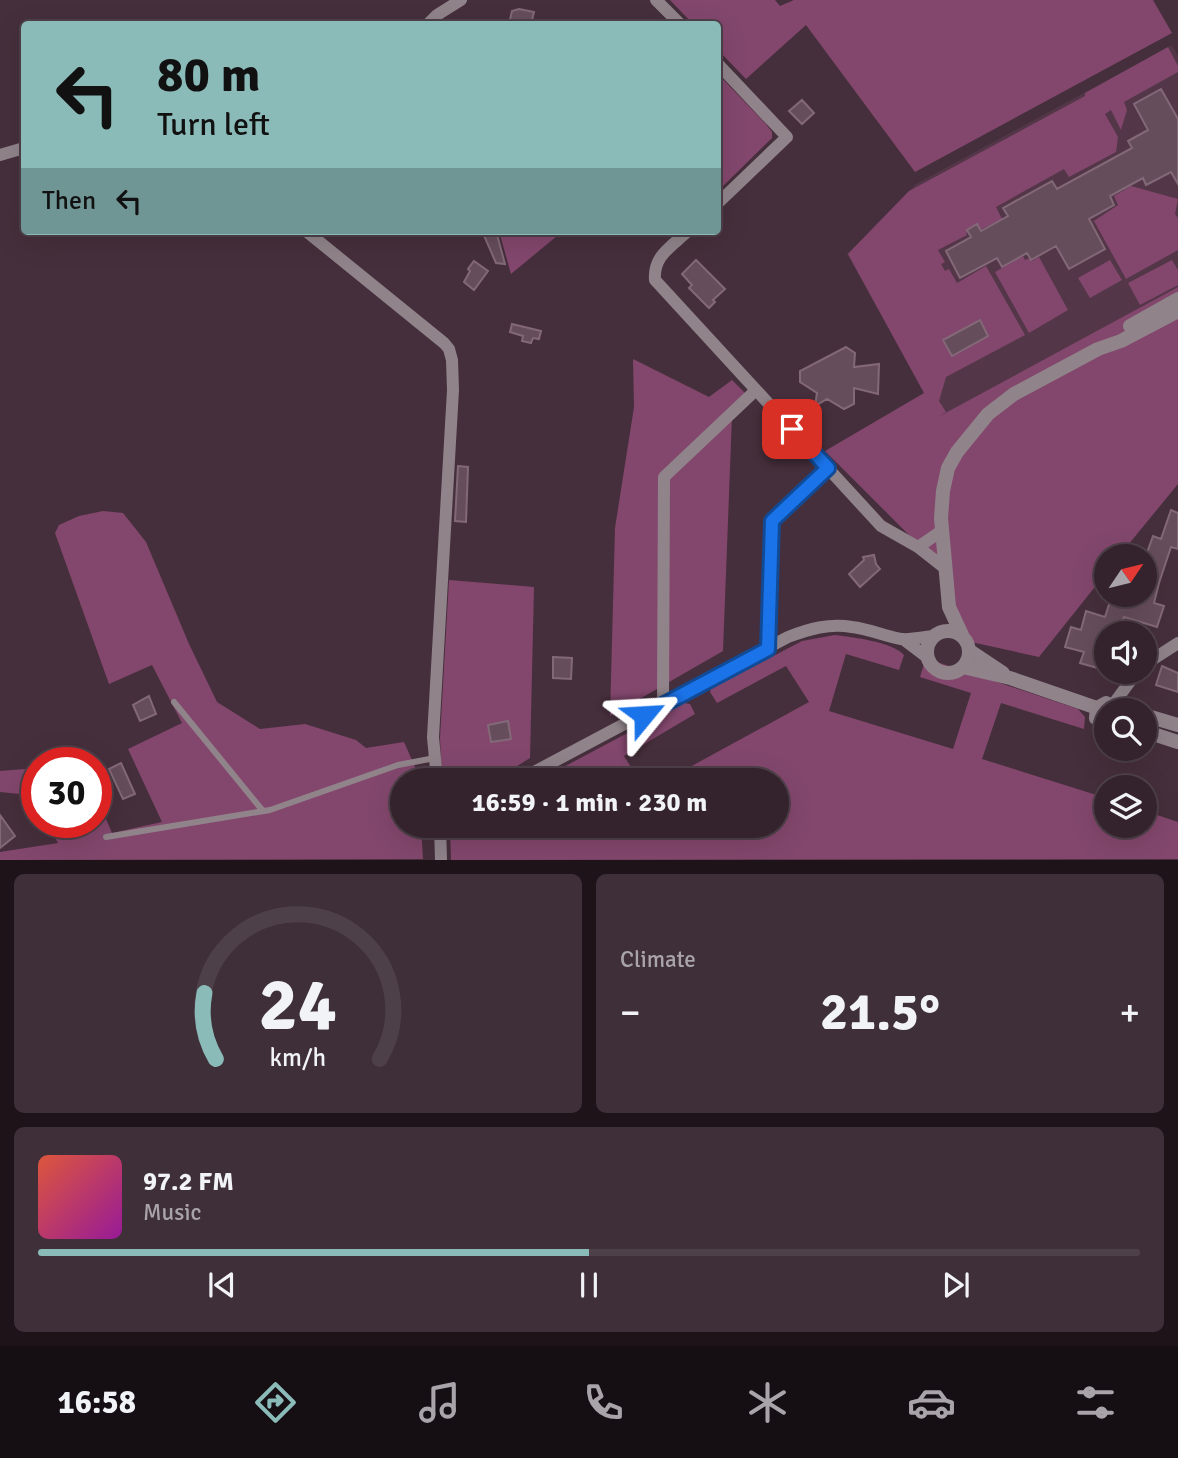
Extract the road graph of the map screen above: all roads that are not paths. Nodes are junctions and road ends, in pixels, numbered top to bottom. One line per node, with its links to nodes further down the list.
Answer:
1 (461, 0): 3 (street)
2 (656, 0): 4 (street)
3 (431, 21)
4 (677, 21)
5 (721, 67): 8 (street)
6 (21, 149): 7 (street)
7 (0, 155)
8 (721, 200)
9 (311, 235): 37 (street)
10 (684, 235): 14 (street)
11 (1178, 299): 13 (street)
12 (1178, 311): 13 (street)
13 (1098, 349): 16 (street)
14 (756, 390): 15 (street); 31 (street)
15 (828, 468): 17 (street); 24 (street)
16 (943, 530): 17 (street); 18 (street)
17 (918, 547): 18 (street)
18 (946, 569): 19 (street)
19 (949, 607): 20 (street); 21 (street)
20 (937, 634): 21 (street); 22 (street); 27 (street)
21 (962, 635): 25 (street)
22 (903, 639): 24 (street); 27 (street)
23 (1178, 643): 26 (street)
24 (768, 649): 31 (street)
25 (970, 651): 28 (street); 29 (street)
26 (1157, 656)
27 (928, 658): 28 (street)
28 (963, 667): 29 (street)
29 (1010, 678): 32 (street)
30 (174, 702): 40 (lane)
31 (663, 705): 39 (street)
32 (1094, 707)
33 (1157, 719): 34 (street)
34 (1178, 725)
35 (1157, 736): 36 (street)
36 (1178, 742)
37 (435, 758): 38 (street); 40 (lane)
38 (436, 768)
39 (542, 768)
40 (263, 811): 41 (lane)
41 (112, 836)
42 (440, 838): 43 (street)
43 (441, 859)

